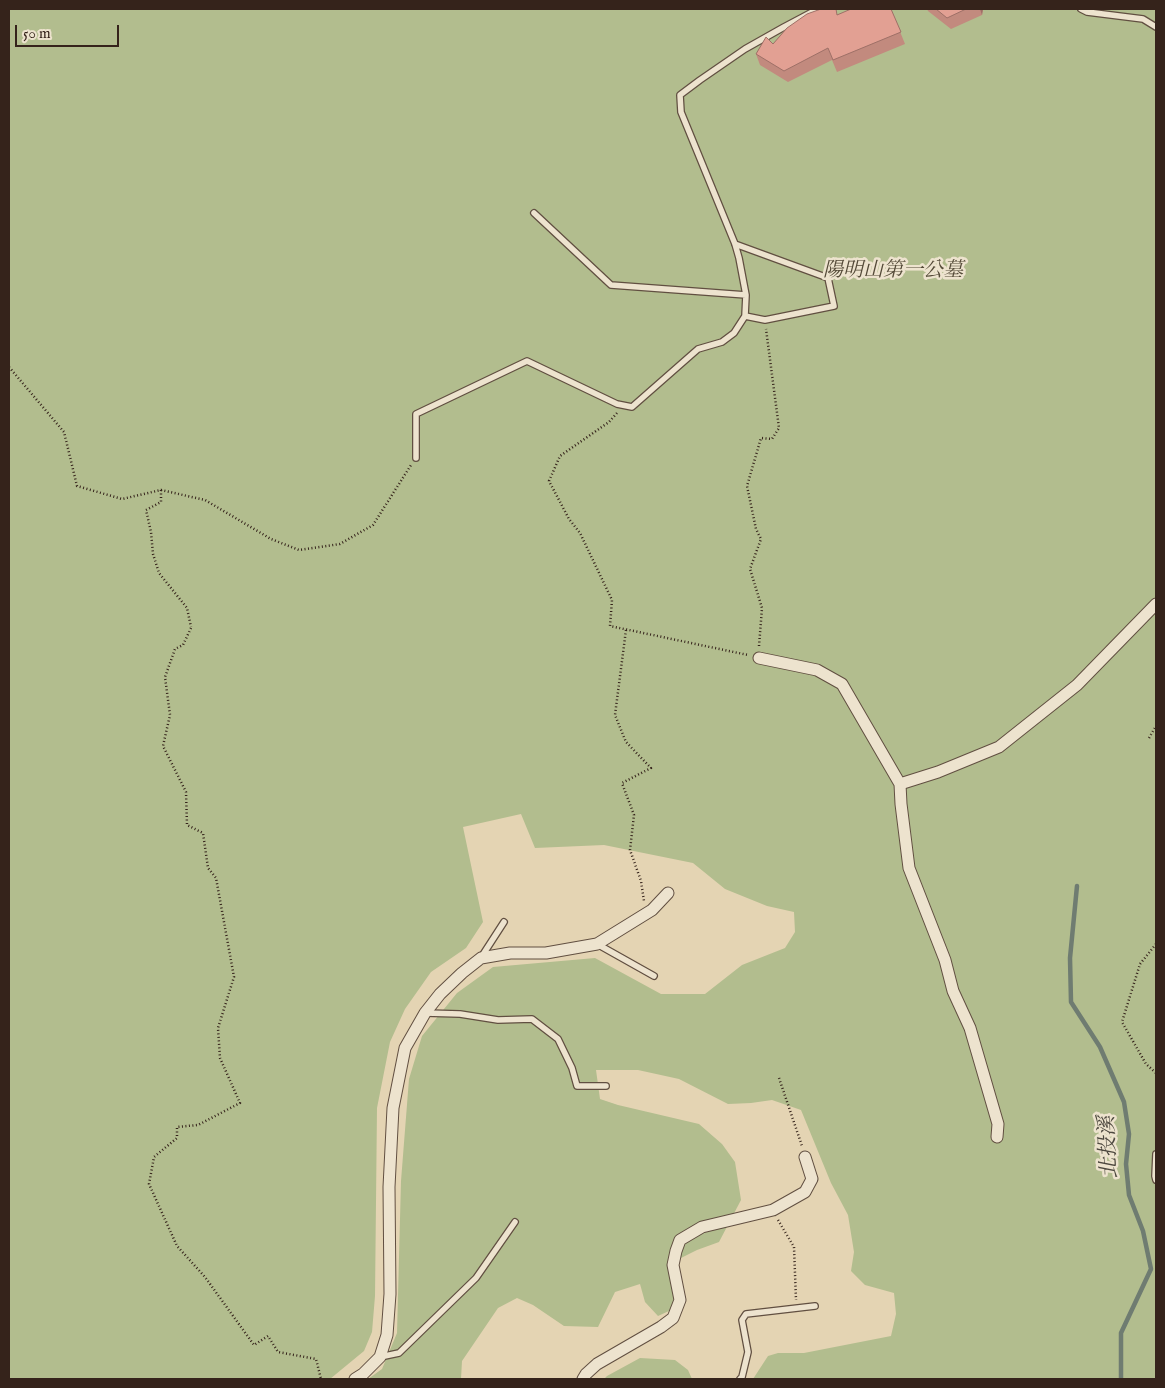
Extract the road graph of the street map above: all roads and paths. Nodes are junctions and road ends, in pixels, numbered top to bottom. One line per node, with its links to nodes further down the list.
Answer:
1 (818, 9): 5 (lane)
2 (1080, 9): 3 (lane)
3 (1156, 27)
4 (534, 213): 6 (lane)
5 (735, 244): 6 (lane); 8 (lane)
6 (746, 295): 7 (lane)
7 (745, 316): 8 (lane); 10 (lane)
8 (765, 320): 15 (path)
9 (9, 366): 12 (path)
10 (624, 406): 11 (lane); 14 (path)
11 (416, 458): 12 (path)
12 (161, 490): 39 (path)
13 (1156, 604): 18 (street)
14 (626, 630): 15 (path); 20 (path)
15 (759, 658): 18 (street)
16 (1156, 726): 17 (path)
17 (1149, 738)
18 (900, 784): 30 (street)
19 (668, 893): 20 (street)
20 (645, 914): 22 (street)
21 (504, 922): 24 (lane)
22 (597, 944): 24 (street); 25 (lane)
23 (1156, 944): 27 (path)
24 (481, 958): 26 (street)
25 (654, 976)
26 (425, 1013): 29 (lane); 38 (street)
27 (1156, 1073)
28 (778, 1078): 32 (path)
29 (606, 1086)
30 (997, 1137)
31 (1156, 1154): 33 (lane)
32 (805, 1157): 34 (street)
33 (1156, 1180)
34 (773, 1210): 37 (path); 41 (street)
35 (515, 1222): 38 (lane)
36 (815, 1306): 37 (lane)
37 (797, 1308): 42 (lane)
38 (380, 1357): 40 (street)
39 (321, 1379)
40 (355, 1379)
41 (583, 1379)
42 (740, 1379)

